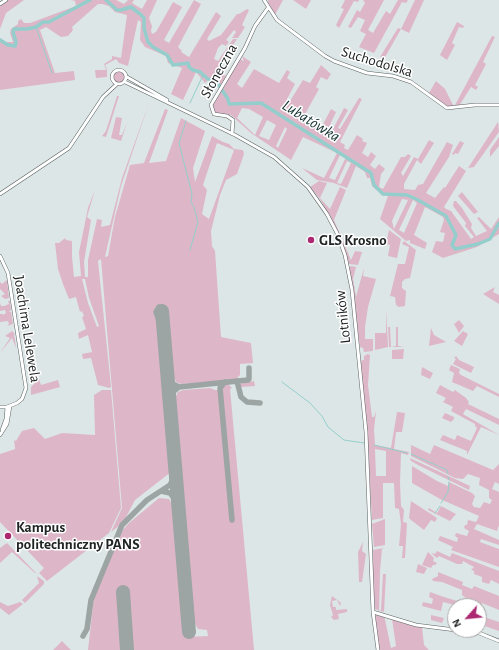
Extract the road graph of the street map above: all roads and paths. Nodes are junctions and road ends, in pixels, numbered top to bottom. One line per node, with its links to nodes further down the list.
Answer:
1 (6, 0): 3 (street)
2 (264, 0): 4 (street, Suchodolska)
3 (0, 4)
4 (268, 8): 10 (street, Suchodolska); 12 (street, Słoneczna)
5 (127, 78): 6 (street); 7 (street); 11 (street, Lotników)
6 (113, 81): 8 (street); 9 (street)
7 (125, 82): 8 (street); 11 (street, Lotników)
8 (117, 84): 9 (street)
9 (108, 91): 13 (street)
10 (499, 105)
11 (176, 106): 12 (street, Lotników)
12 (232, 134): 18 (street, Lotników)
13 (0, 194)
14 (0, 256): 15 (street, Joachima Lelewela)
15 (9, 406): 16 (street); 17 (street)
16 (0, 407)
17 (0, 435)
18 (373, 612): 19 (street); 20 (street, Lotników)
19 (499, 641)
20 (378, 650)

